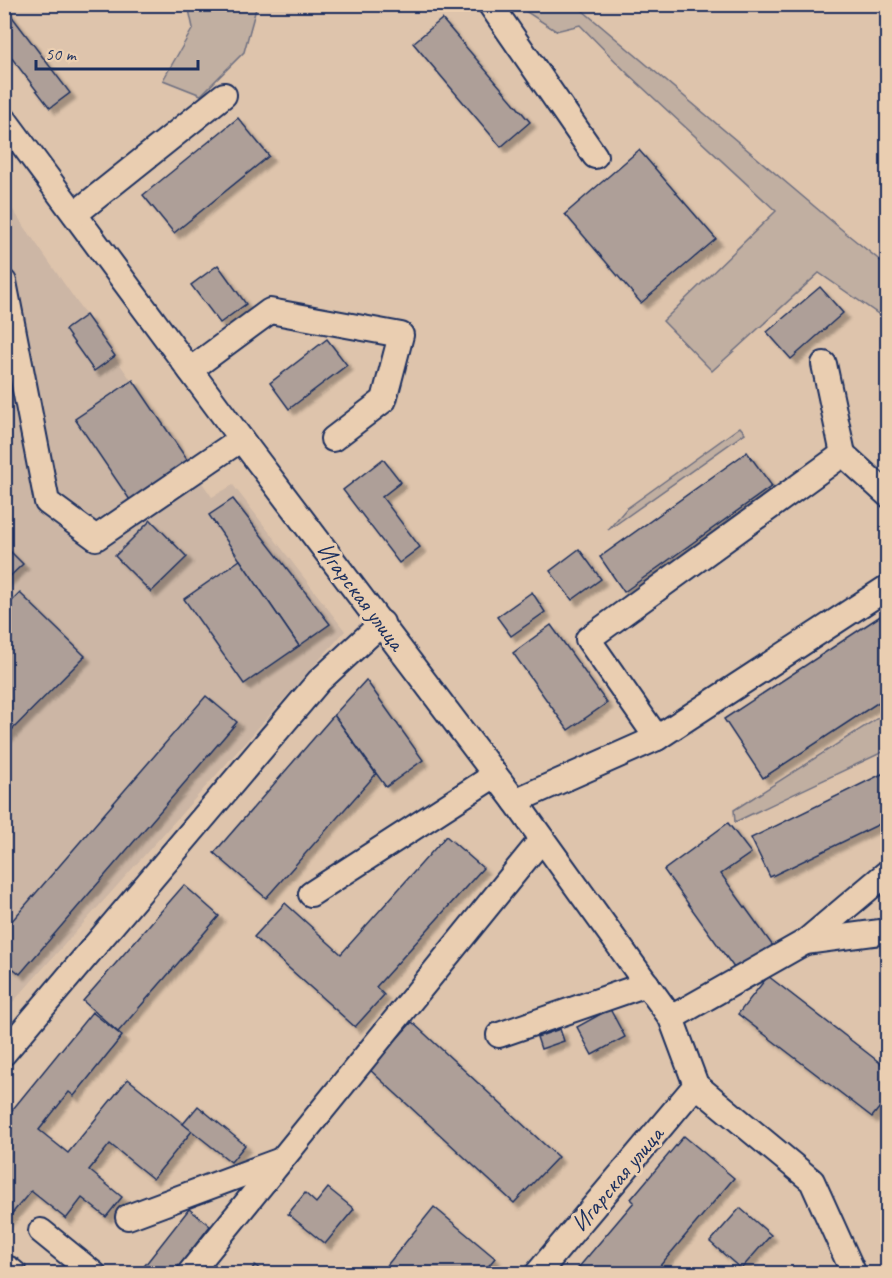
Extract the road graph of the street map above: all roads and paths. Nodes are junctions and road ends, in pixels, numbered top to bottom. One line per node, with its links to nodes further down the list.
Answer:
1 (490, 4): 4 (street)
2 (224, 95): 5 (street)
3 (4, 119): 5 (street, Игарская улица)
4 (595, 156)
5 (75, 214): 8 (street, Игарская улица)
6 (4, 282): 10 (street)
7 (824, 364): 11 (street)
8 (190, 370): 9 (street); 10 (street, Игарская улица)
9 (333, 438)
10 (241, 440): 14 (street, Игарская улица)
11 (843, 454): 12 (street); 15 (street)
12 (888, 495)
13 (888, 587): 15 (street)
14 (382, 622): 16 (street, Игарская улица); 26 (street)
15 (657, 738): 17 (street)
16 (495, 775): 17 (street, Игарская улица); 20 (street)
17 (515, 801): 18 (street, Игарская улица)
18 (542, 839): 23 (street, Игарская улица); 28 (street)
19 (888, 872): 22 (street)
20 (310, 894)
21 (888, 931): 22 (street)
22 (805, 942): 24 (street)
23 (647, 984): 24 (street, Игарская улица); 25 (street)
24 (671, 1018): 27 (street, Игарская улица)
25 (500, 1035)
26 (4, 1053)
27 (696, 1085): 33 (street, Игарская улица); 34 (street, Игарская улица)
28 (281, 1161): 29 (street); 32 (street)
29 (128, 1217)
30 (41, 1231): 31 (street)
31 (94, 1274)
32 (189, 1274)
33 (537, 1274)
34 (854, 1274)

